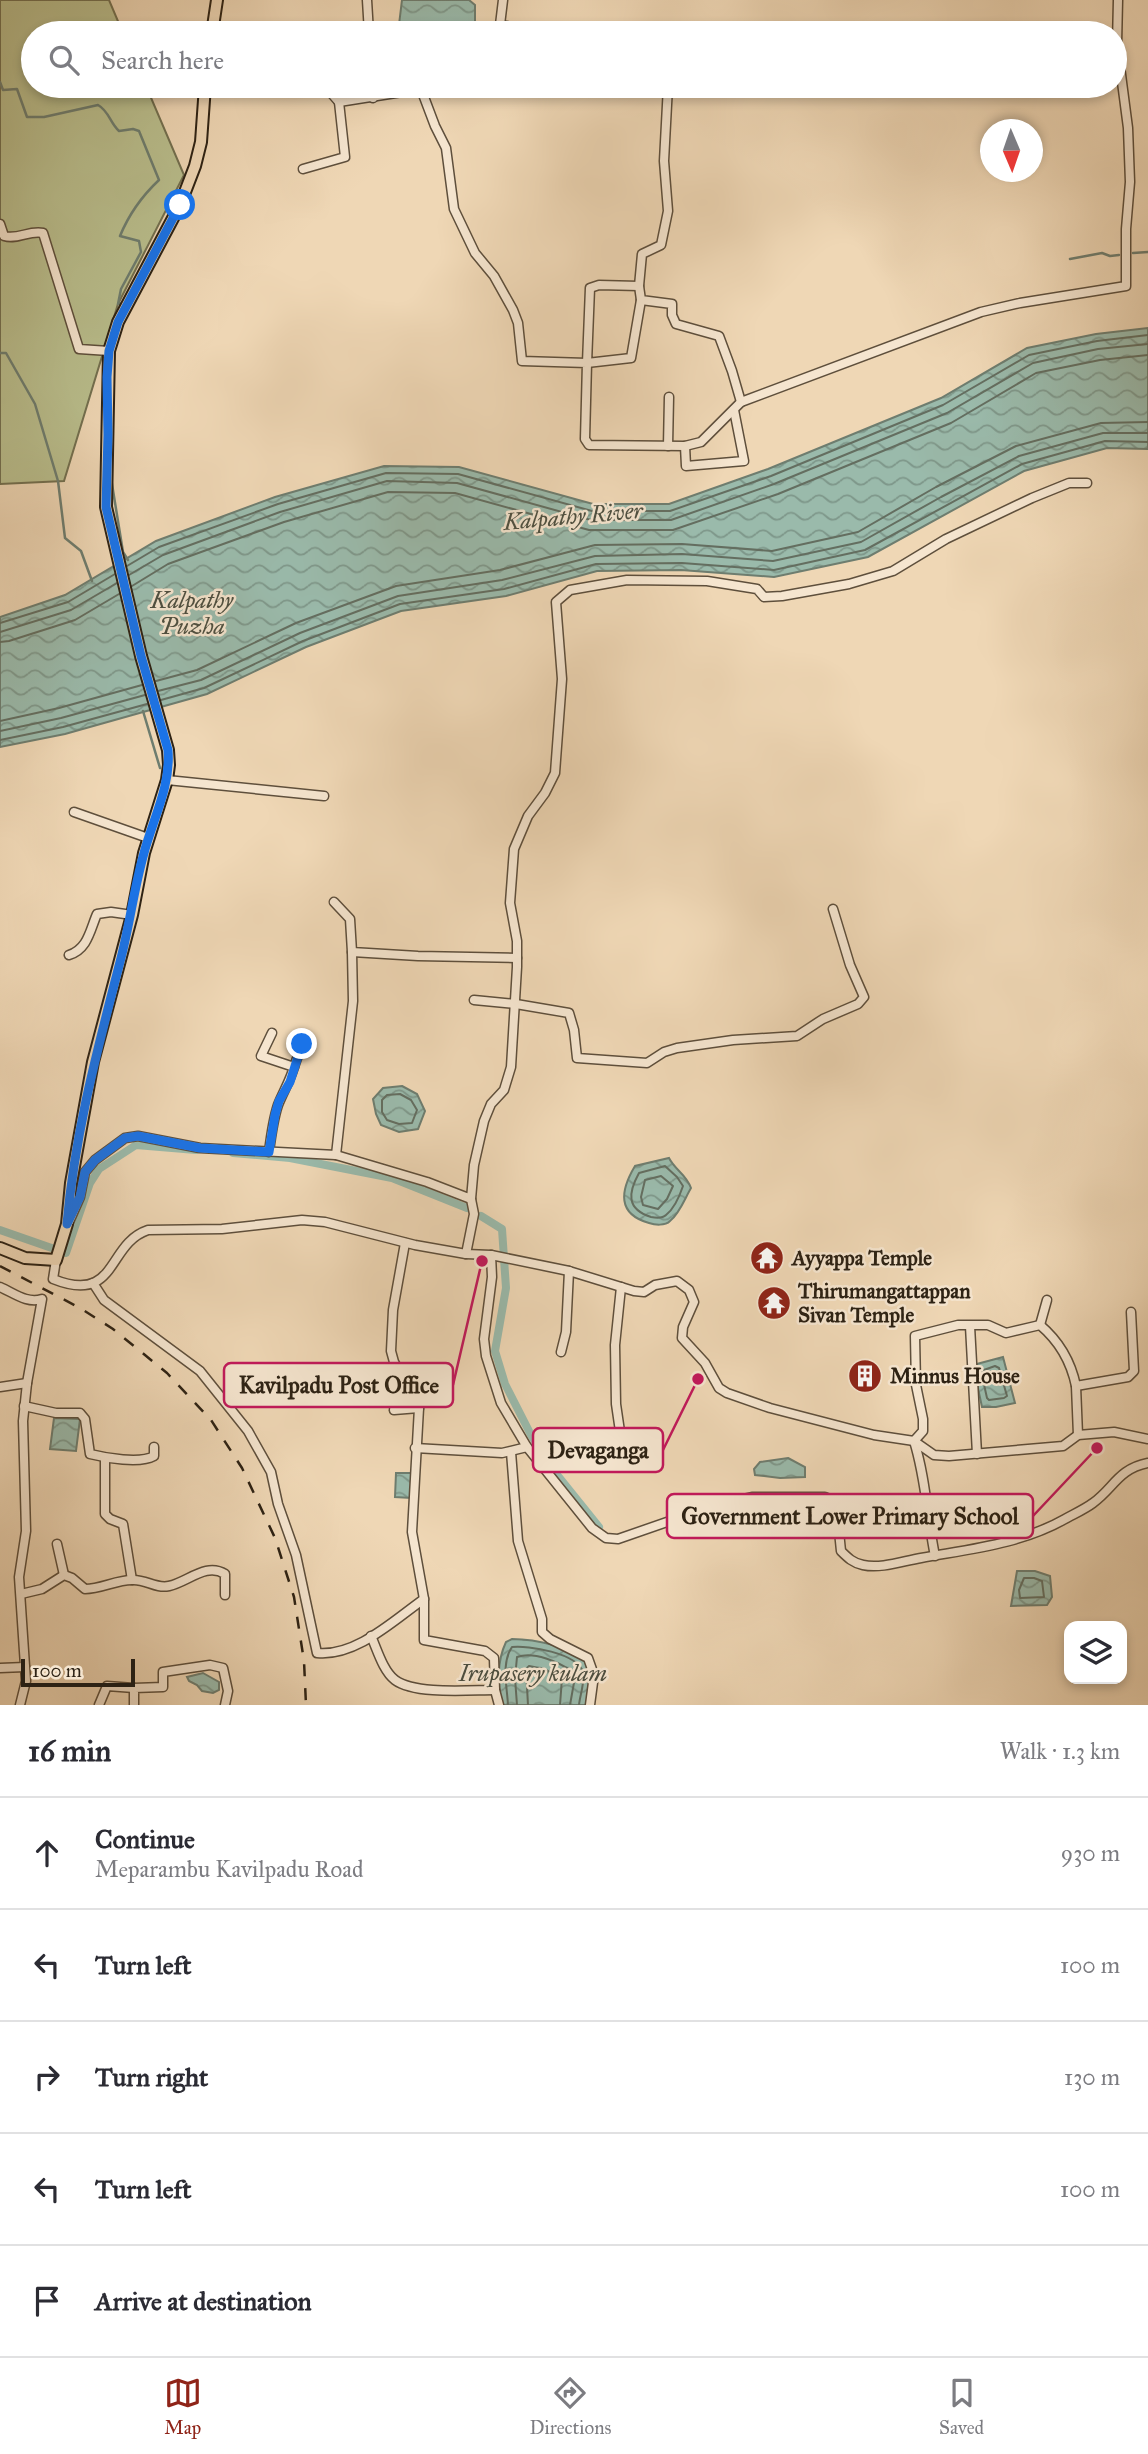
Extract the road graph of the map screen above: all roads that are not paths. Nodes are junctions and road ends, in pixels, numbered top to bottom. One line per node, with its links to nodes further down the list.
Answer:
1 (217, 0): 5 (main road)
2 (367, 0): 6 (street)
3 (503, 0): 7 (street)
4 (1118, 0): 8 (street)
5 (214, 21)
6 (368, 21)
7 (500, 21)
8 (1118, 21)
9 (204, 98): 20 (main road)
10 (336, 98): 15 (street)
11 (373, 98): 15 (street)
12 (428, 98): 21 (street)
13 (667, 98): 18 (street)
14 (1124, 98): 23 (street)
15 (339, 102): 16 (street)
16 (303, 169)
17 (0, 224): 20 (street)
18 (639, 286): 19 (street); 21 (street)
19 (641, 300): 21 (street); 23 (street)
20 (109, 351): 28 (main road)
21 (587, 363): 25 (street)
22 (669, 397): 25 (street)
23 (741, 402): 24 (street)
24 (734, 411): 26 (street); 26 (street)
25 (668, 446): 26 (street)
26 (685, 446)
27 (1087, 483): 37 (street)
28 (167, 780): 29 (street); 31 (main road)
29 (324, 796)
30 (74, 812): 31 (street)
31 (148, 838): 34 (main road)
32 (334, 902): 35 (street)
33 (833, 909): 39 (street)
34 (132, 915): 36 (street); 46 (main road)
35 (352, 952): 37 (street); 44 (street)
36 (69, 954)
37 (517, 957): 39 (street)
38 (474, 1000): 39 (street)
39 (516, 1004): 45 (street)
40 (272, 1033): 42 (street)
41 (302, 1044): 42 (street)
42 (294, 1067): 43 (street)
43 (269, 1152): 44 (street); 46 (street)
44 (336, 1155): 45 (street)
45 (471, 1199): 49 (street)
46 (67, 1224): 51 (main road)
47 (405, 1243): 49 (street); 53 (street); 65 (street)
48 (0, 1248): 51 (main road)
49 (466, 1254): 50 (street)
50 (491, 1255): 52 (street); 71 (street)
51 (56, 1260): 53 (street)
52 (569, 1271): 55 (street); 60 (street)
53 (93, 1283): 85 (street)
54 (0, 1287): 61 (street)
55 (621, 1287): 69 (street); 74 (street)
56 (1047, 1300): 58 (street)
57 (1131, 1312): 62 (street)
58 (1040, 1325): 59 (street); 62 (street)
59 (970, 1326): 69 (street); 75 (street)
60 (561, 1352)
61 (27, 1383): 63 (street); 64 (street)
62 (1076, 1386): 67 (street)
63 (0, 1387)
64 (24, 1406): 76 (street); 82 (street)
65 (419, 1408): 66 (street); 72 (street)
66 (394, 1410)
67 (1078, 1435): 68 (street); 75 (street)
68 (1148, 1439)
69 (914, 1441): 75 (street); 79 (street)
70 (154, 1447): 76 (street)
71 (527, 1447): 73 (street); 79 (street)
72 (415, 1448): 73 (street); 84 (street)
73 (511, 1452): 95 (street)
74 (623, 1452)
75 (978, 1454)
76 (105, 1458): 81 (street)
77 (1148, 1463): 79 (street)
78 (57, 1544): 80 (street)
79 (935, 1556)
80 (64, 1575): 81 (street); 82 (street)
81 (132, 1580): 83 (street)
82 (22, 1594): 86 (street)
83 (225, 1595)
84 (424, 1599): 85 (street); 89 (street)
85 (371, 1636): 89 (street)
86 (25, 1667): 87 (street); 90 (street)
87 (0, 1668)
88 (134, 1688): 91 (street); 92 (street); 93 (street)
89 (495, 1690): 94 (street)
90 (20, 1705)
91 (99, 1705)
92 (134, 1705)
93 (225, 1705)
94 (499, 1705)
95 (590, 1705)

